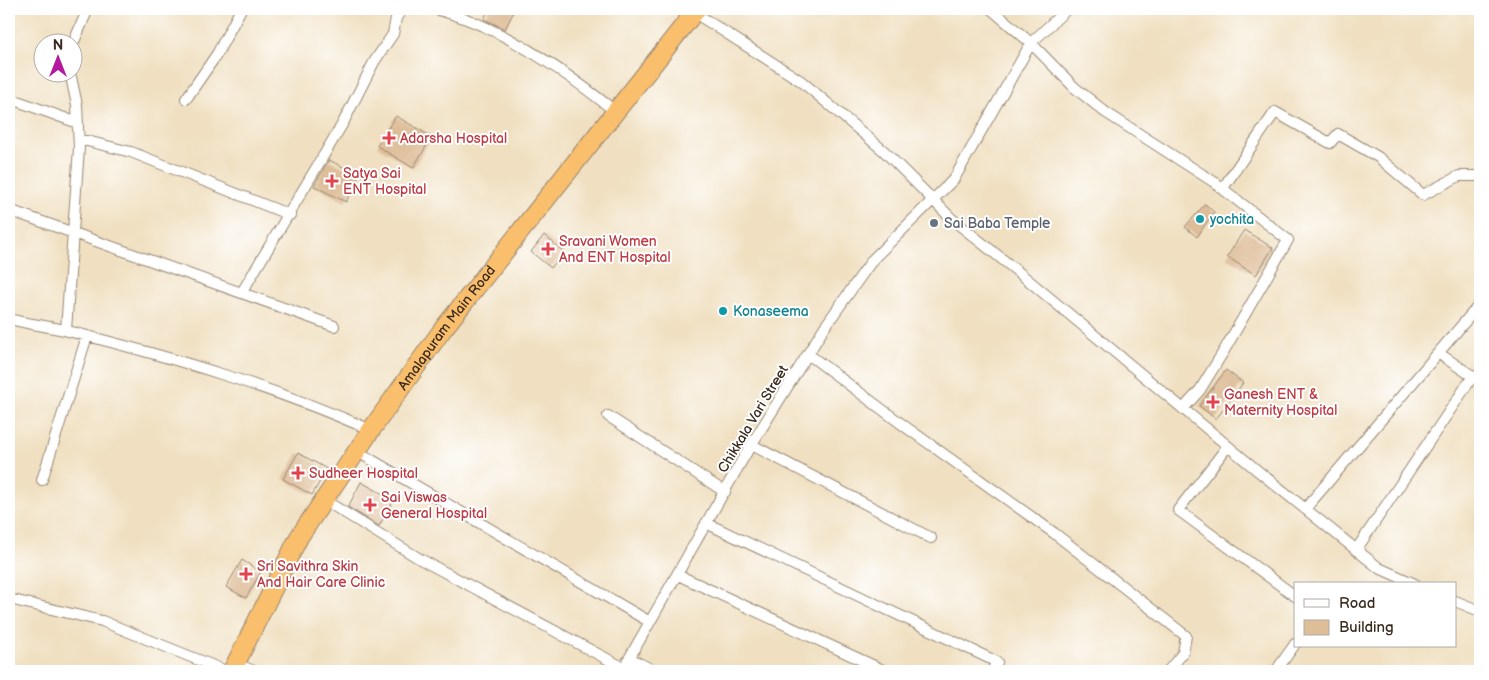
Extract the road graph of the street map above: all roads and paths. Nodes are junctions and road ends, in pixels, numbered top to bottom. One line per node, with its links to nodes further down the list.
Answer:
1 (88, 9): 8 (street)
2 (241, 9): 12 (street)
3 (402, 9): 20 (street)
4 (434, 9): 13 (street)
5 (991, 9): 9 (street)
6 (1067, 9): 9 (street, Chikkala Vari Street)
7 (696, 11): 13 (highway, Amalapuram Main Road); 18 (street)
8 (78, 32)
9 (1032, 43): 17 (street); 18 (street, Chikkala Vari Street)
10 (72, 82): 14 (street)
11 (9, 98): 14 (street)
12 (186, 99)
13 (616, 112): 33 (highway, Amalapuram Main Road)
14 (78, 123): 15 (street)
15 (79, 138): 20 (street); 21 (street)
16 (1480, 176): 17 (street)
17 (1223, 188): 31 (street)
18 (933, 199): 29 (street, Chikkala Vari Street); 31 (street)
19 (9, 210): 21 (street)
20 (290, 215): 22 (street)
21 (72, 231): 22 (street); 26 (street)
22 (242, 292): 25 (street)
23 (1480, 304): 28 (street)
24 (9, 319): 26 (street)
25 (334, 326)
26 (66, 330): 27 (street)
27 (87, 336): 33 (street); 37 (street)
28 (1438, 353): 30 (street); 40 (street)
29 (808, 354): 34 (street, Chikkala Vari Street); 59 (street)
30 (1477, 379): 43 (street)
31 (1183, 409): 35 (street)
32 (608, 416): 38 (street)
33 (371, 430): 36 (highway, Amalapuram Main Road)
34 (752, 445): 38 (street, Chikkala Vari Street); 42 (street)
35 (1228, 446): 40 (street); 46 (street)
36 (358, 452): 39 (highway, Amalapuram Main Road); 50 (street)
37 (42, 480)
38 (725, 492): 41 (street, Chikkala Vari Street)
39 (324, 500): 53 (highway, Amalapuram Main Road); 54 (street)
40 (1305, 509): 43 (street)
41 (706, 523): 44 (street, Chikkala Vari Street); 58 (street)
42 (931, 538)
43 (1356, 550): 45 (street)
44 (678, 575): 50 (street, Chikkala Vari Street); 57 (street)
45 (1410, 582)
46 (1294, 595)
47 (9, 599): 53 (street)
48 (1456, 601): 49 (street)
49 (1480, 611)
50 (650, 622): 52 (street, Chikkala Vari Street)
51 (1294, 645): 60 (street)
52 (631, 659): 54 (street, Chikkala Vari Street); 56 (street)
53 (232, 669): 55 (street)
54 (623, 669)
55 (254, 671)
56 (655, 671)
57 (885, 671)
58 (992, 671)
59 (1168, 671)
60 (1276, 671)

